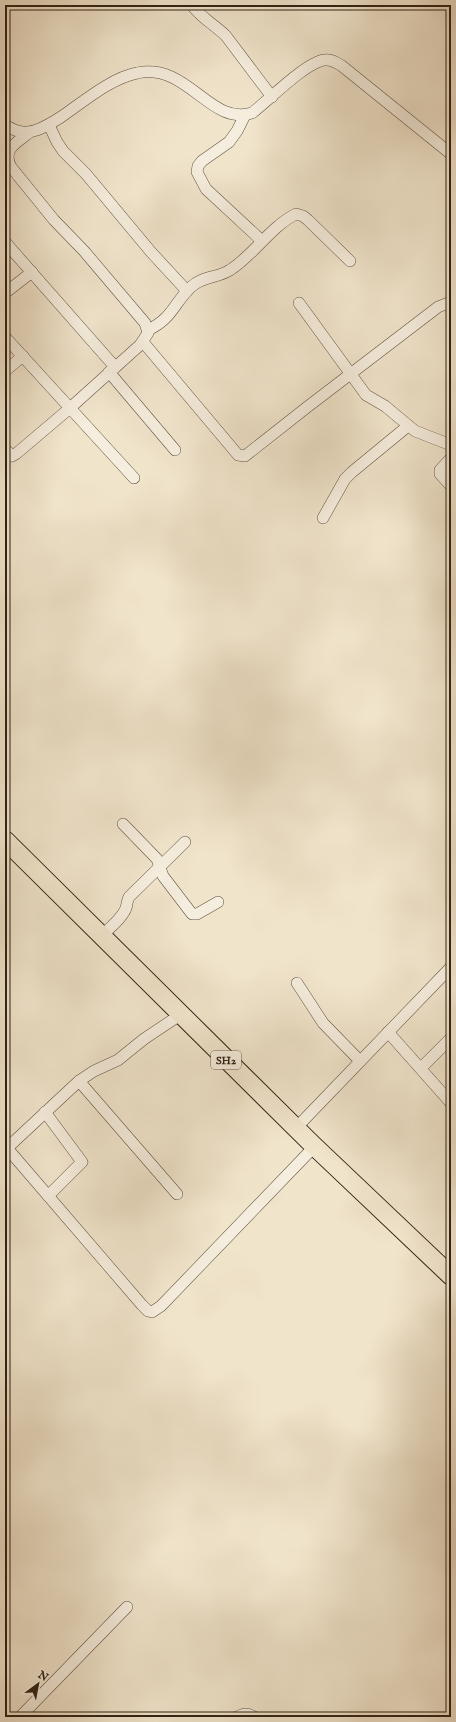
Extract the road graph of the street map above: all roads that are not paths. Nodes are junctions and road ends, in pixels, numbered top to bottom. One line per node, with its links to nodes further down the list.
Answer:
1 (192, 5): 2 (street)
2 (272, 97): 3 (street); 7 (street)
3 (245, 116): 5 (street); 8 (street)
4 (5, 125): 6 (street)
5 (49, 125): 6 (street); 12 (street)
6 (30, 132): 16 (street)
7 (451, 154)
8 (262, 241): 10 (street); 12 (street)
9 (5, 242): 11 (street)
10 (350, 261)
11 (32, 272): 13 (street); 20 (street)
12 (187, 291): 16 (street)
13 (5, 293)
14 (299, 303): 22 (street)
15 (451, 304): 22 (street)
16 (148, 330): 18 (street)
17 (5, 337): 19 (street)
18 (143, 342): 20 (street); 22 (street)
19 (22, 356): 21 (street); 23 (street)
20 (112, 369): 23 (street); 27 (street)
21 (5, 371)
22 (351, 374): 24 (street)
23 (70, 408): 26 (street); 29 (street)
24 (408, 426): 25 (street); 31 (street)
25 (451, 444)
26 (5, 449)
27 (175, 450)
28 (451, 458): 30 (street)
29 (134, 478)
30 (451, 486)
31 (323, 518)
32 (123, 824): 35 (street)
33 (5, 840): 37 (main road, SH2)
34 (185, 842): 35 (street)
35 (159, 866): 36 (street); 37 (street)
36 (218, 902)
37 (102, 936): 40 (main road, SH2)
38 (451, 967): 41 (street)
39 (297, 983): 43 (street)
40 (180, 1015): 45 (street); 48 (main road, SH2)
41 (388, 1032): 43 (street); 44 (street)
42 (451, 1038): 44 (street)
43 (360, 1061): 48 (street)
44 (421, 1068): 46 (street)
45 (79, 1081): 47 (street); 51 (street)
46 (451, 1103)
47 (45, 1112): 50 (street); 52 (street)
48 (296, 1128): 49 (main road, SH2)
49 (314, 1147): 52 (street); 53 (main road, SH2)
50 (6, 1149): 52 (street)
51 (177, 1194)
52 (48, 1196)
53 (451, 1276)
54 (127, 1607): 55 (street)
55 (20, 1717)
56 (237, 1717): 57 (street)
57 (254, 1717)

